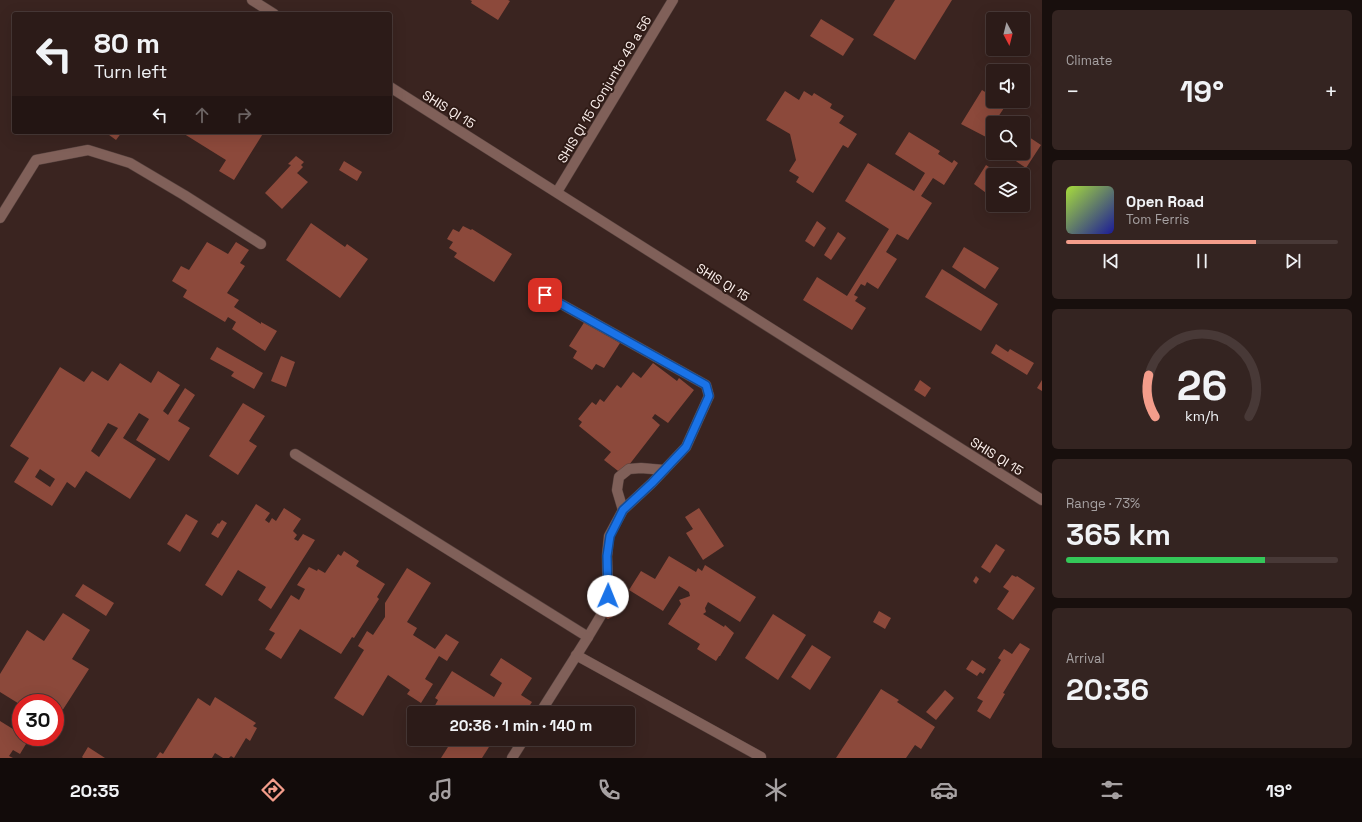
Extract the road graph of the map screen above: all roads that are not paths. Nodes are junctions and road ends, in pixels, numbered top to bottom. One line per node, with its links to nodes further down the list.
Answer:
1 (252, 0): 3 (street)
2 (673, 0): 5 (street, SHIS QI 15 Conjunto 49 a 56)
3 (271, 12)
4 (392, 88): 5 (street, SHIS QI 15)
5 (557, 192): 11 (street, SHIS QI 15)
6 (0, 218): 7 (street)
7 (261, 244)
8 (545, 295): 10 (street)
9 (295, 454): 13 (street)
10 (664, 470): 12 (street); 12 (street)
11 (1042, 500)
12 (623, 510): 13 (street)
13 (588, 636): 14 (street)
14 (576, 655): 15 (street); 17 (street)
15 (544, 706)
16 (520, 746): 18 (street)
17 (761, 757)
18 (512, 758)

